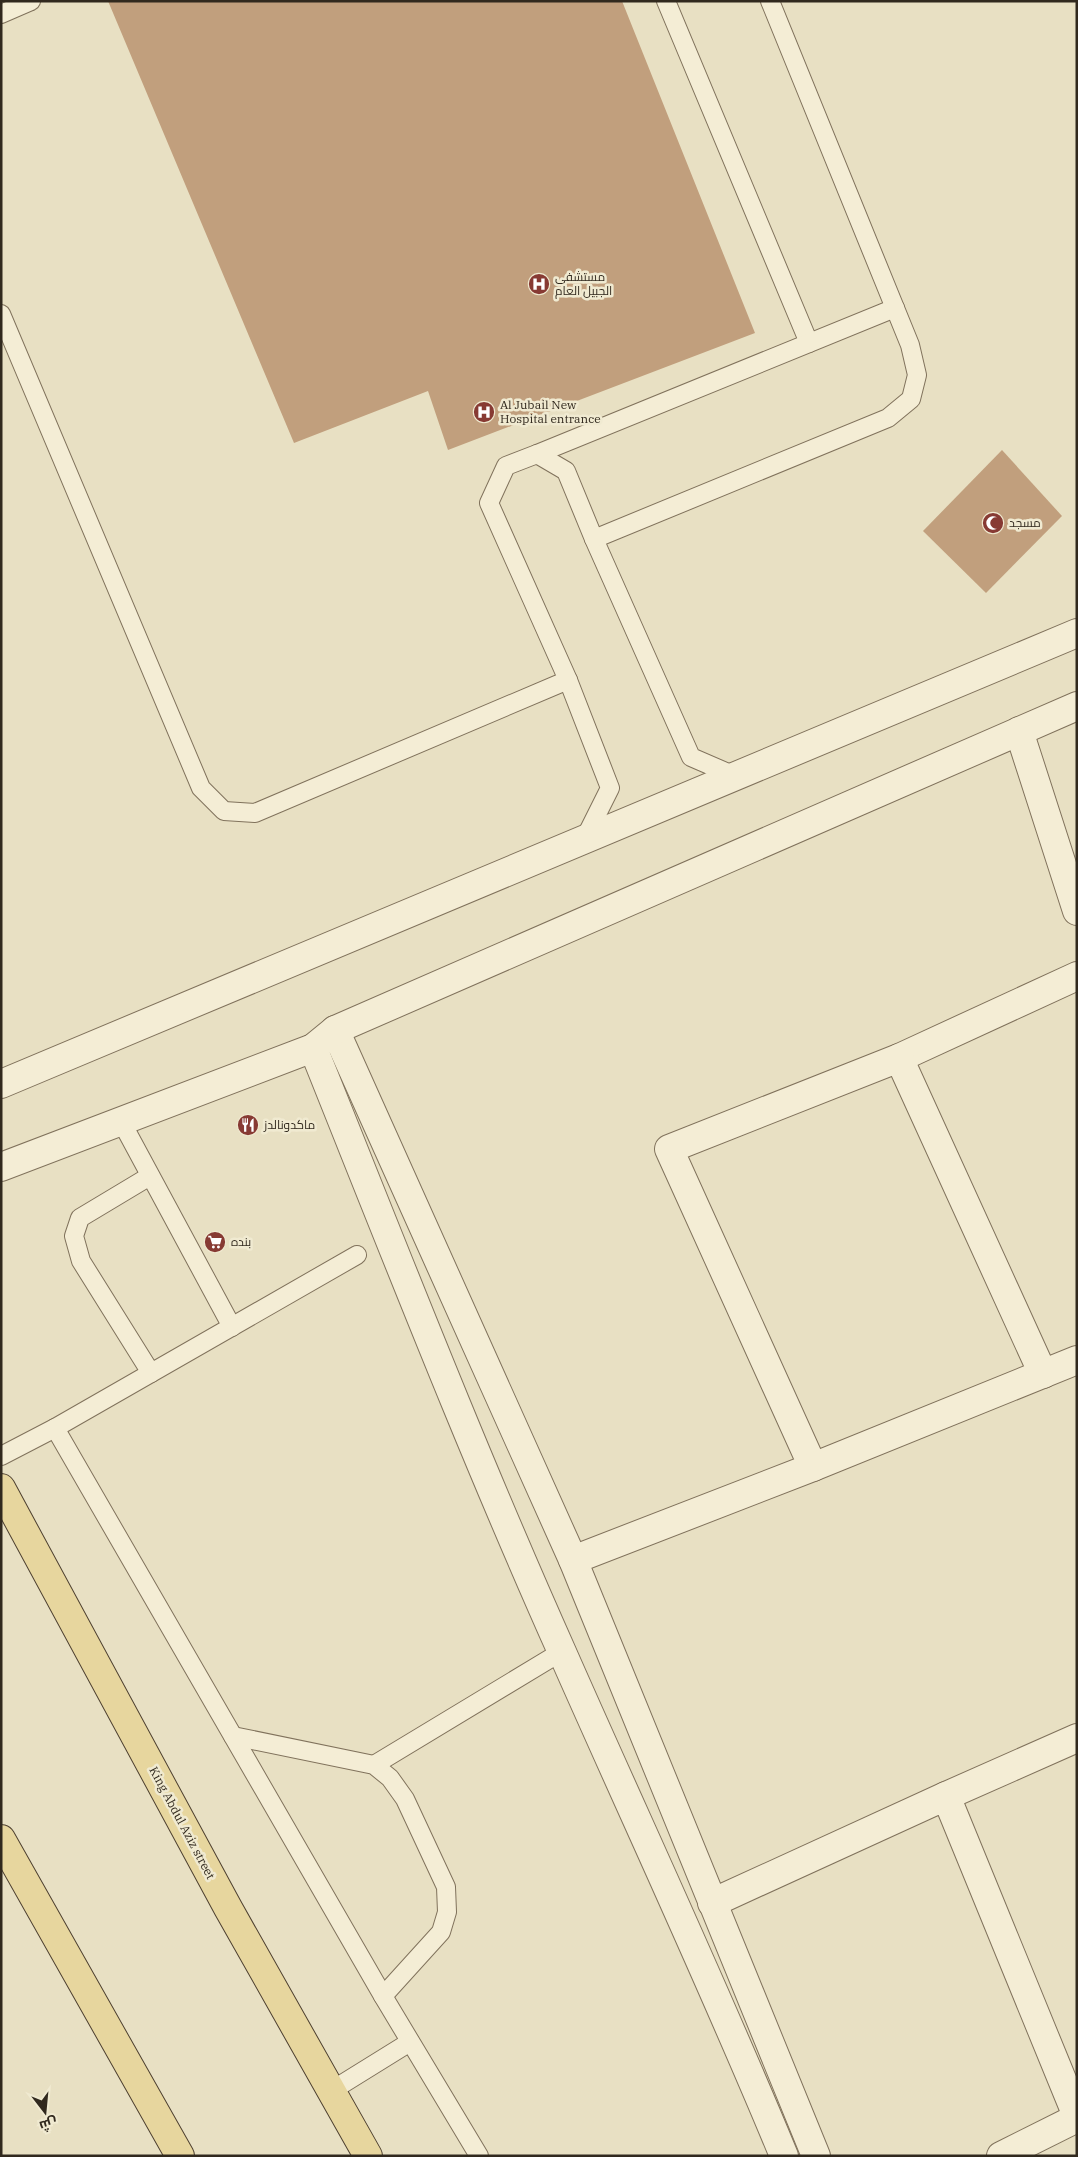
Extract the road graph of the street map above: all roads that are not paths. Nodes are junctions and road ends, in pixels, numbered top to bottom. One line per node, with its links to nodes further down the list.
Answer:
1 (31, 1): 4 (lane)
2 (666, 1): 7 (lane)
3 (770, 1): 5 (lane)
4 (1, 14)
5 (895, 308): 7 (lane); 9 (lane)
6 (1, 314): 11 (lane)
7 (809, 343): 8 (lane)
8 (537, 454): 9 (lane); 11 (lane)
9 (594, 539): 14 (lane)
10 (1077, 633): 14 (street)
11 (568, 680): 15 (lane)
12 (1077, 706): 13 (street)
13 (1019, 731): 16 (street); 18 (street)
14 (735, 776): 15 (street)
15 (584, 840): 21 (street)
16 (1077, 911)
17 (1077, 976): 20 (street)
18 (335, 1030): 19 (street); 34 (street)
19 (313, 1048): 22 (street); 35 (street)
20 (899, 1058): 29 (street); 32 (street)
21 (1, 1084)
22 (121, 1121): 23 (street); 24 (lane)
23 (1, 1167)
24 (150, 1176): 26 (lane); 28 (lane)
25 (357, 1255): 26 (lane)
26 (232, 1327): 28 (lane)
27 (1077, 1360): 29 (street)
28 (151, 1373): 30 (lane)
29 (1043, 1374): 32 (street)
30 (55, 1428): 31 (lane); 36 (lane)
31 (1, 1456)
32 (813, 1467): 34 (street)
33 (1, 1488): 44 (main road, King Abdul Aziz street)
34 (573, 1560): 41 (street)
35 (561, 1652): 38 (lane); 49 (street)
36 (233, 1736): 38 (lane); 42 (lane)
37 (1077, 1738): 39 (street)
38 (374, 1765): 42 (lane)
39 (946, 1796): 41 (street); 45 (street)
40 (1, 1838): 46 (main road)
41 (712, 1903): 50 (street)
42 (383, 1996): 43 (lane)
43 (410, 2042): 44 (lane); 48 (lane)
44 (332, 2091): 47 (main road, King Abdul Aziz street)
45 (1077, 2117): 51 (street)
46 (180, 2156)
47 (368, 2156)
48 (479, 2156)
49 (784, 2156)
50 (816, 2156)
51 (1001, 2156)

